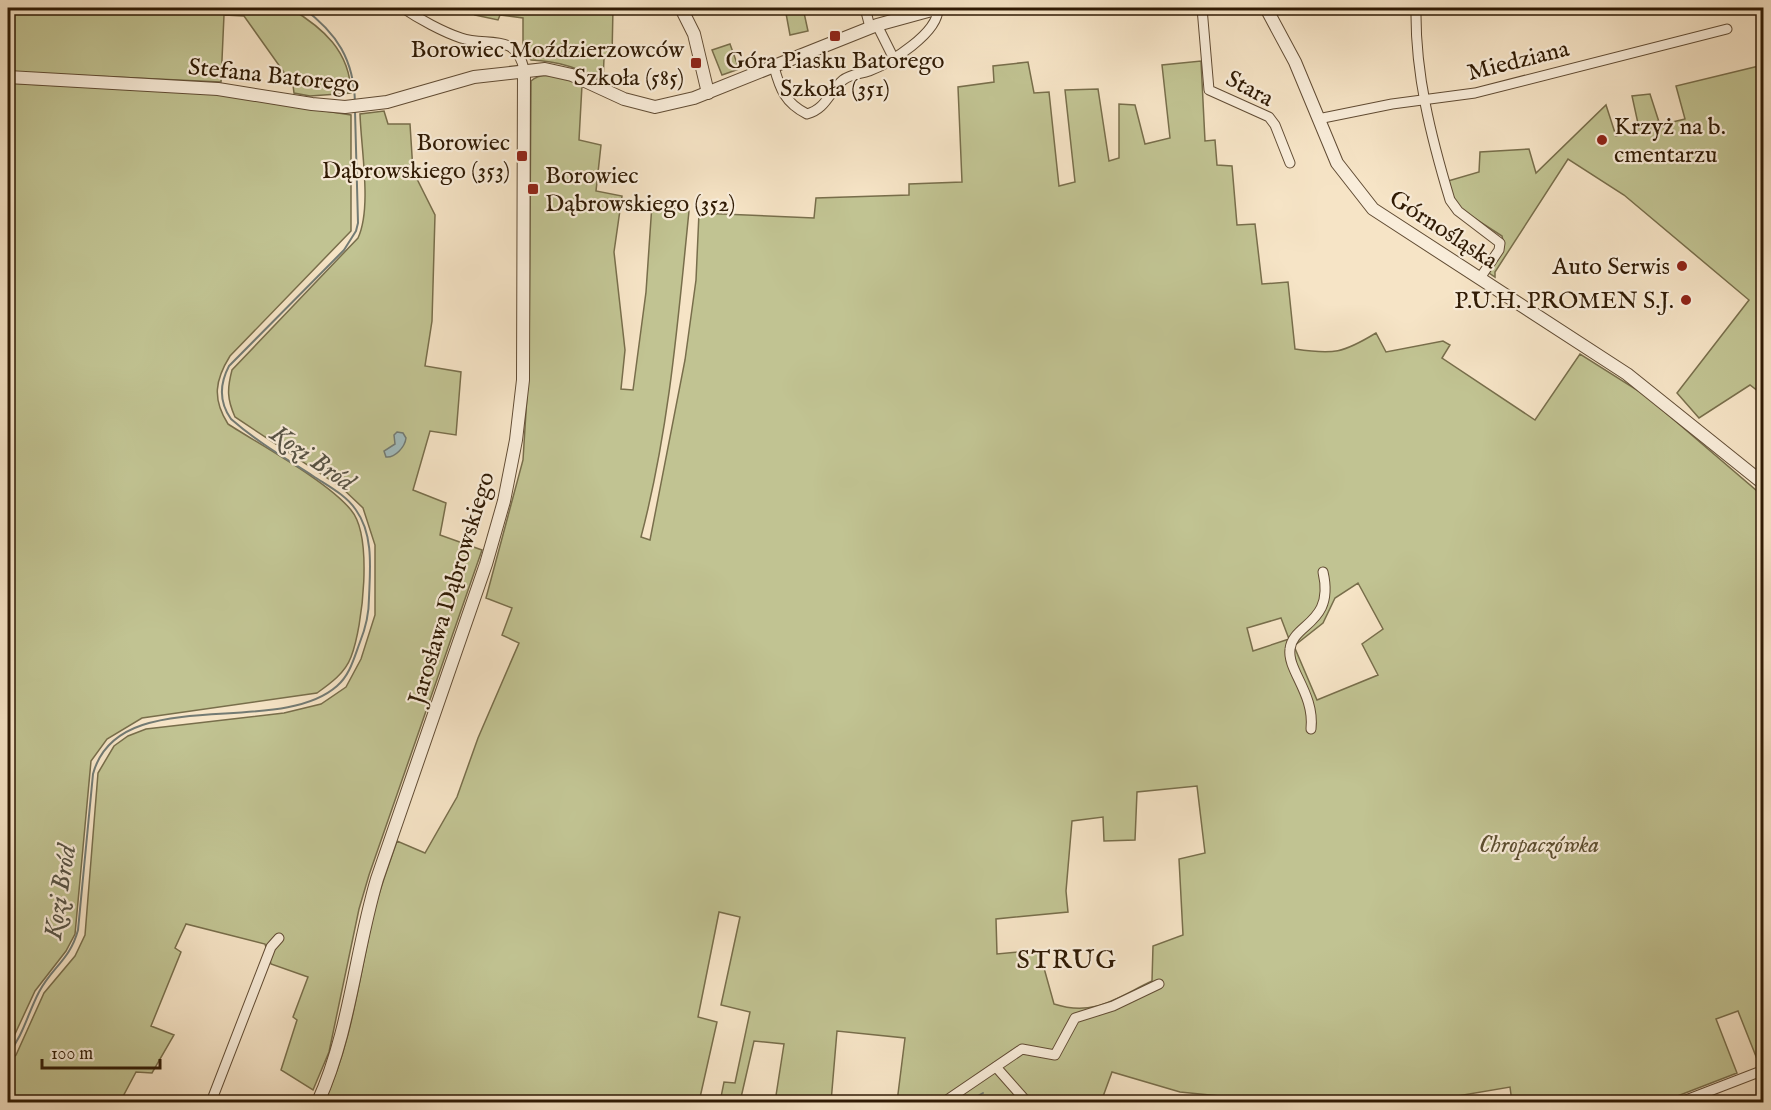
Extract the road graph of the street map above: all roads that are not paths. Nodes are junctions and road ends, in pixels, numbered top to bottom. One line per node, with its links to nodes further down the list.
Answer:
1 (403, 8): 12 (street)
2 (681, 8): 14 (street)
3 (865, 8): 8 (street)
4 (938, 8): 8 (street, Stefana Batorego); 10 (street)
5 (1202, 8): 17 (street, Stara)
6 (1266, 8): 16 (street, Górnośląska)
7 (1416, 8): 15 (street)
8 (873, 26): 10 (street); 11 (street, Stefana Batorego)
9 (1726, 29): 15 (street, Miedziana)
10 (894, 59): 11 (street)
11 (774, 67): 14 (street, Stefana Batorego)
12 (524, 70): 13 (street, Stefana Batorego); 14 (street, Stefana Batorego); 27 (street, Jarosława Dąbrowskiego)
13 (8, 77)
14 (708, 93)
15 (1424, 100): 16 (street, Miedziana); 18 (street)
16 (1318, 119): 18 (street, Górnośląska)
17 (1290, 163)
18 (1480, 278): 19 (street, Górnośląska)
19 (1764, 484)
20 (1323, 572): 21 (street)
21 (1311, 729)
22 (279, 938): 26 (street)
23 (1159, 984): 24 (street)
24 (996, 1067): 28 (street); 29 (street)
25 (1764, 1070): 30 (street)
26 (211, 1102)
27 (318, 1102)
28 (944, 1102)
29 (1027, 1102)
30 (1681, 1102)

